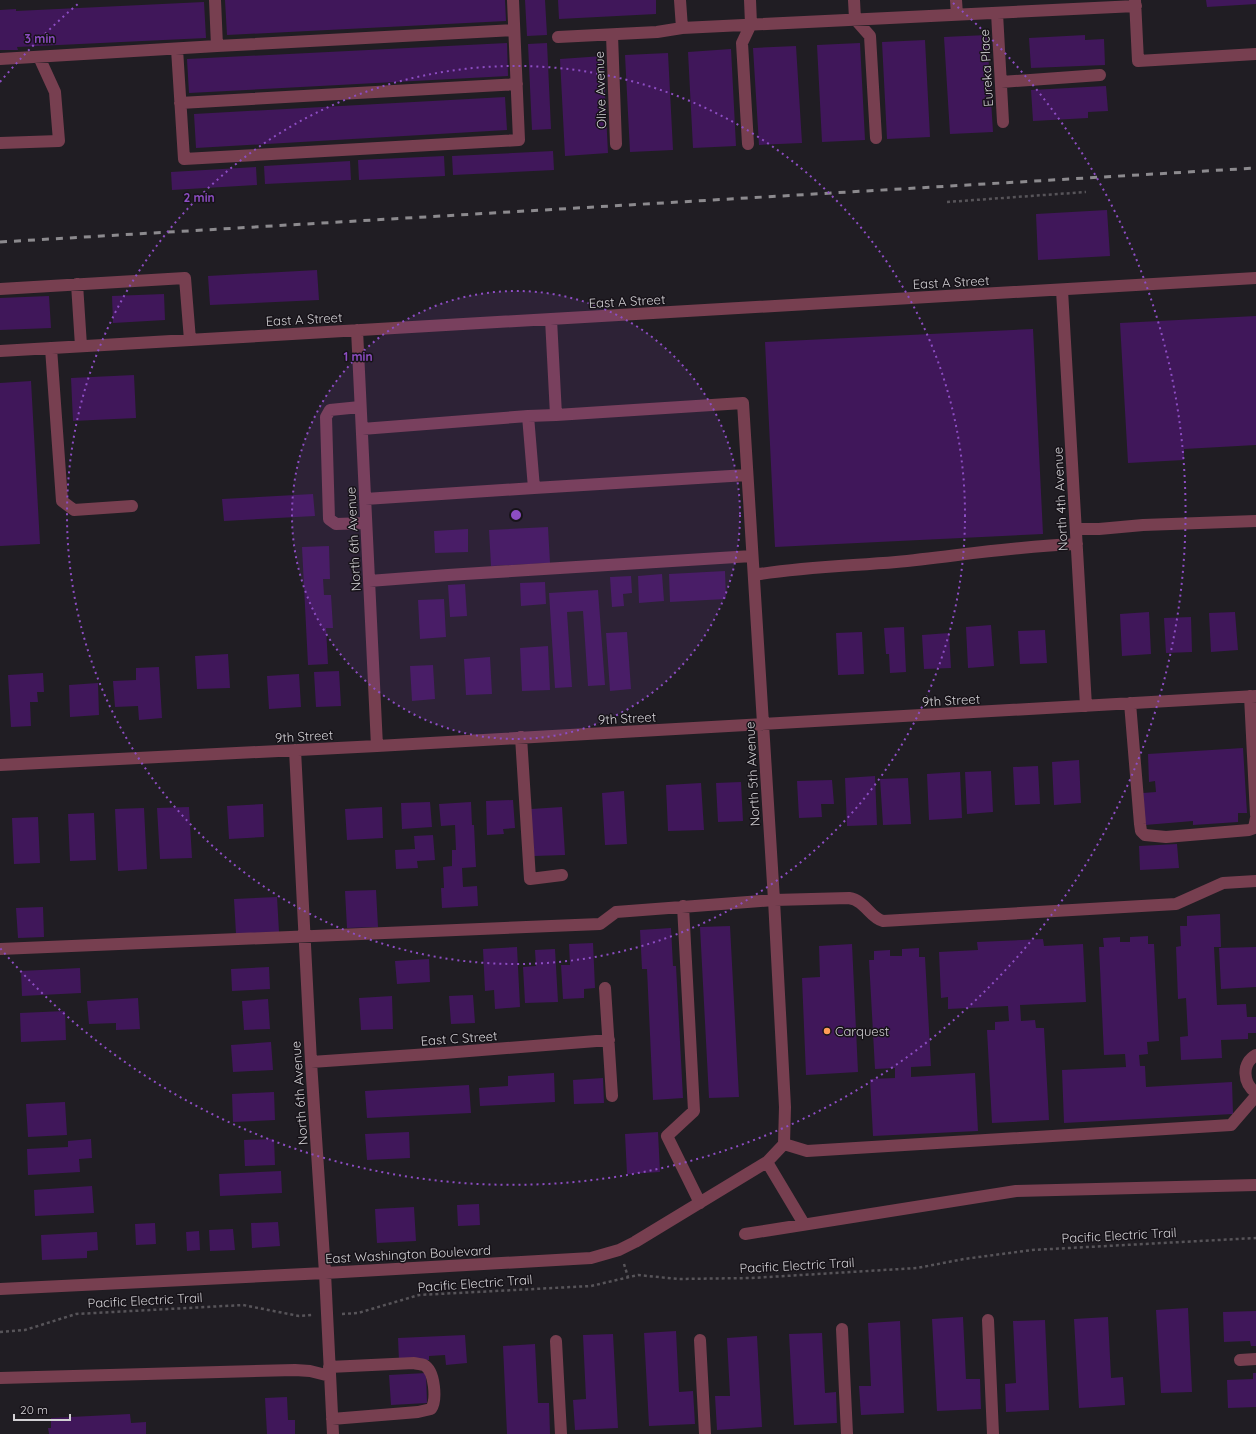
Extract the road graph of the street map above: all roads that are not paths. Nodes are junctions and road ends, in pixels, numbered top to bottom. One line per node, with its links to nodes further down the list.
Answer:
1 (215, 0): 17 (street)
2 (513, 0): 14 (street)
3 (680, 0): 13 (street)
4 (750, 0): 12 (street)
5 (854, 0): 11 (street)
6 (956, 0): 10 (street)
7 (1135, 3): 8 (street); 19 (street)
8 (1060, 5): 9 (street)
9 (997, 13): 10 (street); 23 (street, Eureka Place)
10 (957, 15): 11 (street)
11 (855, 19): 12 (street); 27 (street)
12 (751, 24): 13 (street); 30 (street)
13 (682, 28): 15 (street)
14 (514, 30): 17 (street); 24 (street)
15 (612, 35): 16 (street); 29 (street, Olive Avenue)
16 (558, 37)
17 (217, 46): 18 (street)
18 (177, 49): 20 (street); 25 (street)
19 (1256, 54)
20 (39, 57): 21 (street); 28 (street)
21 (0, 59)
22 (1100, 75): 23 (street)
23 (1000, 82): 26 (street, Eureka Place)
24 (516, 84): 25 (street); 25 (street)
25 (180, 103)
26 (1003, 122)
27 (876, 138)
28 (0, 143)
29 (616, 144)
30 (748, 144)
31 (1256, 278): 34 (street, East A Street)
32 (77, 284): 33 (street); 37 (street); 38 (street)
33 (0, 289)
34 (1062, 290): 35 (street, East A Street); 51 (street, North 4th Avenue)
35 (551, 319): 36 (street, East A Street); 42 (street)
36 (357, 330): 37 (street, East A Street); 41 (street, North 6th Avenue)
37 (190, 340): 38 (street, East A Street)
38 (81, 346): 39 (street, East A Street)
39 (51, 348): 40 (street, East A Street); 48 (street)
40 (0, 351)
41 (360, 407): 44 (street, North 6th Avenue); 50 (street)
42 (556, 415): 43 (street); 45 (street, North 5th Avenue)
43 (528, 416): 44 (street); 46 (street)
44 (362, 429): 47 (street, North 6th Avenue)
45 (747, 475): 46 (street); 53 (street, North 5th Avenue)
46 (534, 488): 47 (street)
47 (365, 499): 50 (street, North 6th Avenue)
48 (132, 506)
49 (1256, 521): 51 (street)
50 (366, 523): 55 (street, North 6th Avenue)
51 (1076, 529): 52 (street, North 4th Avenue)
52 (1077, 544): 54 (street); 58 (street, North 4th Avenue)
53 (752, 556): 54 (street, North 5th Avenue); 55 (street)
54 (754, 574): 59 (street, North 5th Avenue)
55 (369, 581): 61 (street, North 6th Avenue)
56 (1253, 696): 57 (street, 9th Street); 64 (street)
57 (1130, 703): 58 (street, 9th Street); 65 (street)
58 (1086, 706): 59 (street, 9th Street)
59 (763, 725): 60 (street, 9th Street); 68 (street, North 5th Avenue)
60 (521, 737): 61 (street, 9th Street); 66 (street)
61 (378, 746): 62 (street, 9th Street)
62 (295, 750): 63 (street, 9th Street); 70 (street, North 6th Avenue)
63 (0, 765)
64 (1256, 815)
65 (1255, 825)
66 (562, 875)
67 (1256, 881): 68 (street)
68 (774, 900): 69 (street); 78 (street, North 5th Avenue)
69 (683, 906): 70 (street); 81 (street)
70 (304, 936): 71 (street); 75 (street, North 6th Avenue)
71 (0, 949)
72 (605, 988): 73 (street)
73 (609, 1040): 75 (street, East C Street); 77 (street)
74 (1256, 1055): 76 (street)
75 (311, 1062): 84 (street, North 6th Avenue)
76 (1256, 1094): 78 (street)
77 (612, 1096)
78 (784, 1144): 79 (street, East Washington Boulevard)
79 (767, 1162): 81 (street, East Washington Boulevard); 82 (street)
80 (1256, 1185): 82 (street)
81 (700, 1203): 84 (street, East Washington Boulevard)
82 (804, 1224): 83 (street)
83 (745, 1234)
84 (325, 1273): 85 (street, East Washington Boulevard); 92 (street, North 6th Avenue)
85 (0, 1289)
86 (988, 1320): 99 (street)
87 (842, 1329): 98 (street)
88 (700, 1340): 97 (street)
89 (556, 1341): 96 (street)
90 (1256, 1359): 91 (street)
91 (1240, 1360)
92 (330, 1372): 93 (street); 94 (street, North 6th Avenue); 94 (street)
93 (0, 1378)
94 (332, 1419): 95 (street, North 6th Avenue)
95 (333, 1434)
96 (561, 1434)
97 (705, 1434)
98 (847, 1434)
99 (993, 1434)

